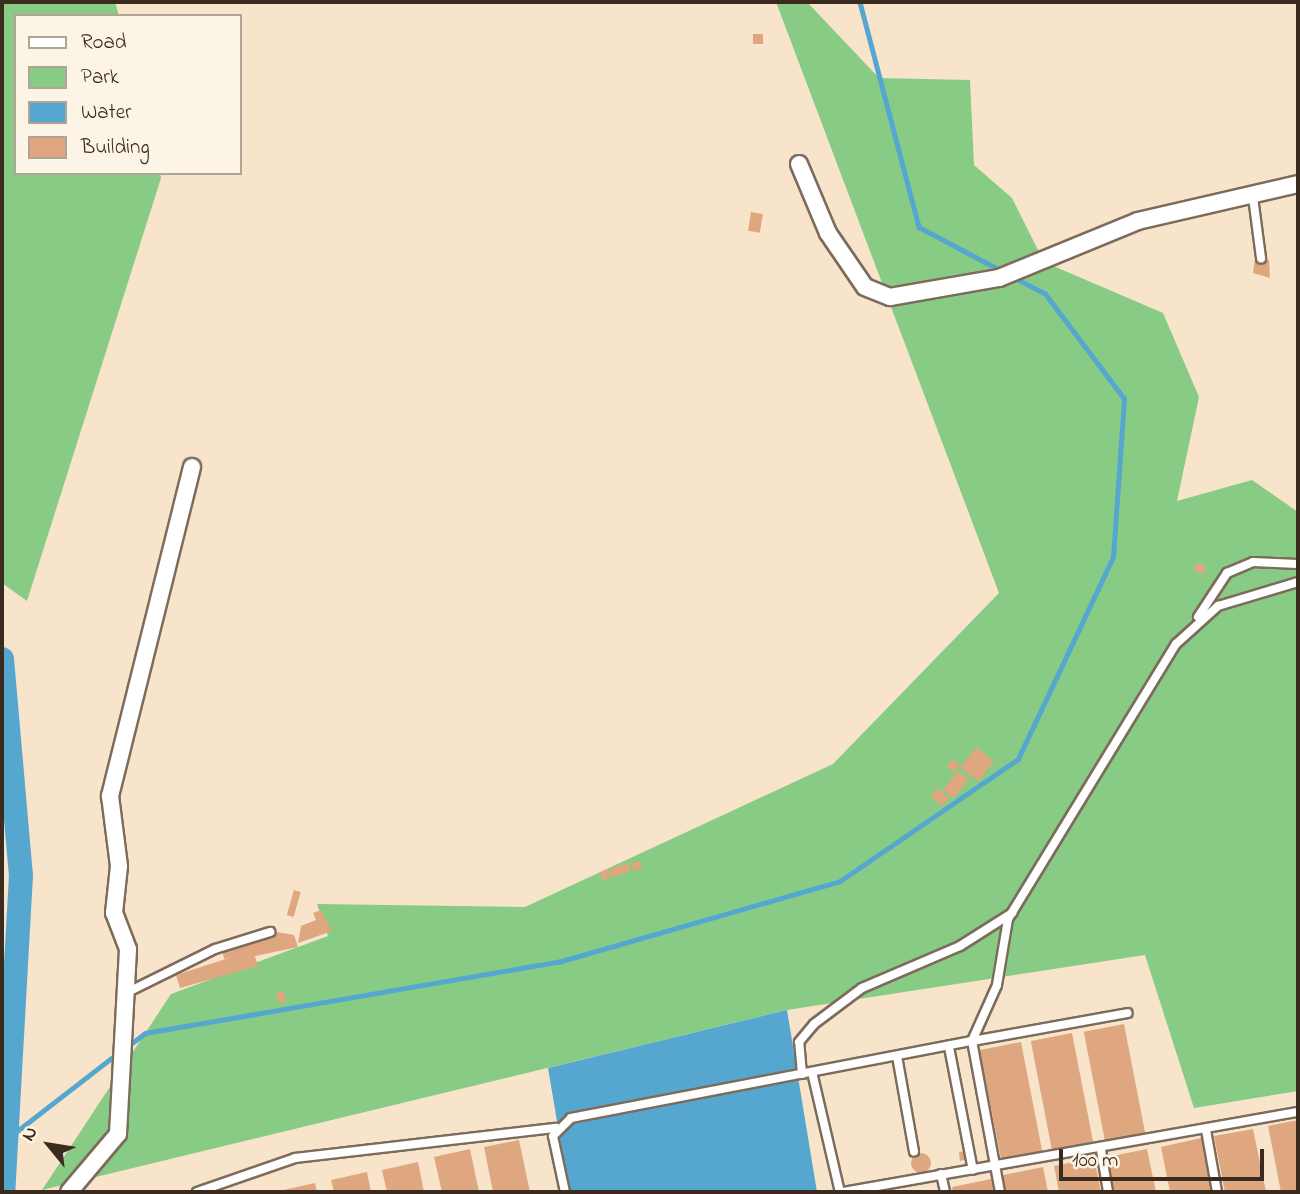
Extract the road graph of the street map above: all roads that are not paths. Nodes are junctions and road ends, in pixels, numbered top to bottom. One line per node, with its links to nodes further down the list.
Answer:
1 (799, 164): 3 (street)
2 (1298, 184): 3 (street)
3 (1253, 197): 4 (lane)
4 (1261, 258)
5 (192, 467): 11 (street)
6 (1298, 564): 8 (lane)
7 (1298, 582): 8 (lane)
8 (1194, 622): 9 (lane)
9 (1012, 913): 13 (lane); 17 (lane)
10 (270, 932): 11 (lane)
11 (128, 992): 26 (street)
12 (1128, 1013): 13 (lane)
13 (972, 1041): 14 (lane); 23 (lane)
14 (949, 1047): 15 (lane); 24 (lane)
15 (898, 1056): 16 (lane); 22 (lane)
16 (812, 1072): 17 (lane); 29 (lane)
17 (802, 1074): 19 (lane)
18 (1298, 1112): 20 (lane)
19 (556, 1128): 27 (lane); 28 (lane)
20 (1206, 1130): 21 (lane); 33 (lane)
21 (1101, 1150): 23 (lane); 32 (lane)
22 (914, 1151)
23 (995, 1167): 24 (lane); 31 (lane)
24 (973, 1170): 25 (lane)
25 (941, 1174): 29 (lane); 30 (lane)
26 (69, 1192)
27 (197, 1192)
28 (565, 1192)
29 (841, 1192)
30 (945, 1192)
31 (1000, 1192)
32 (1108, 1192)
33 (1216, 1192)

